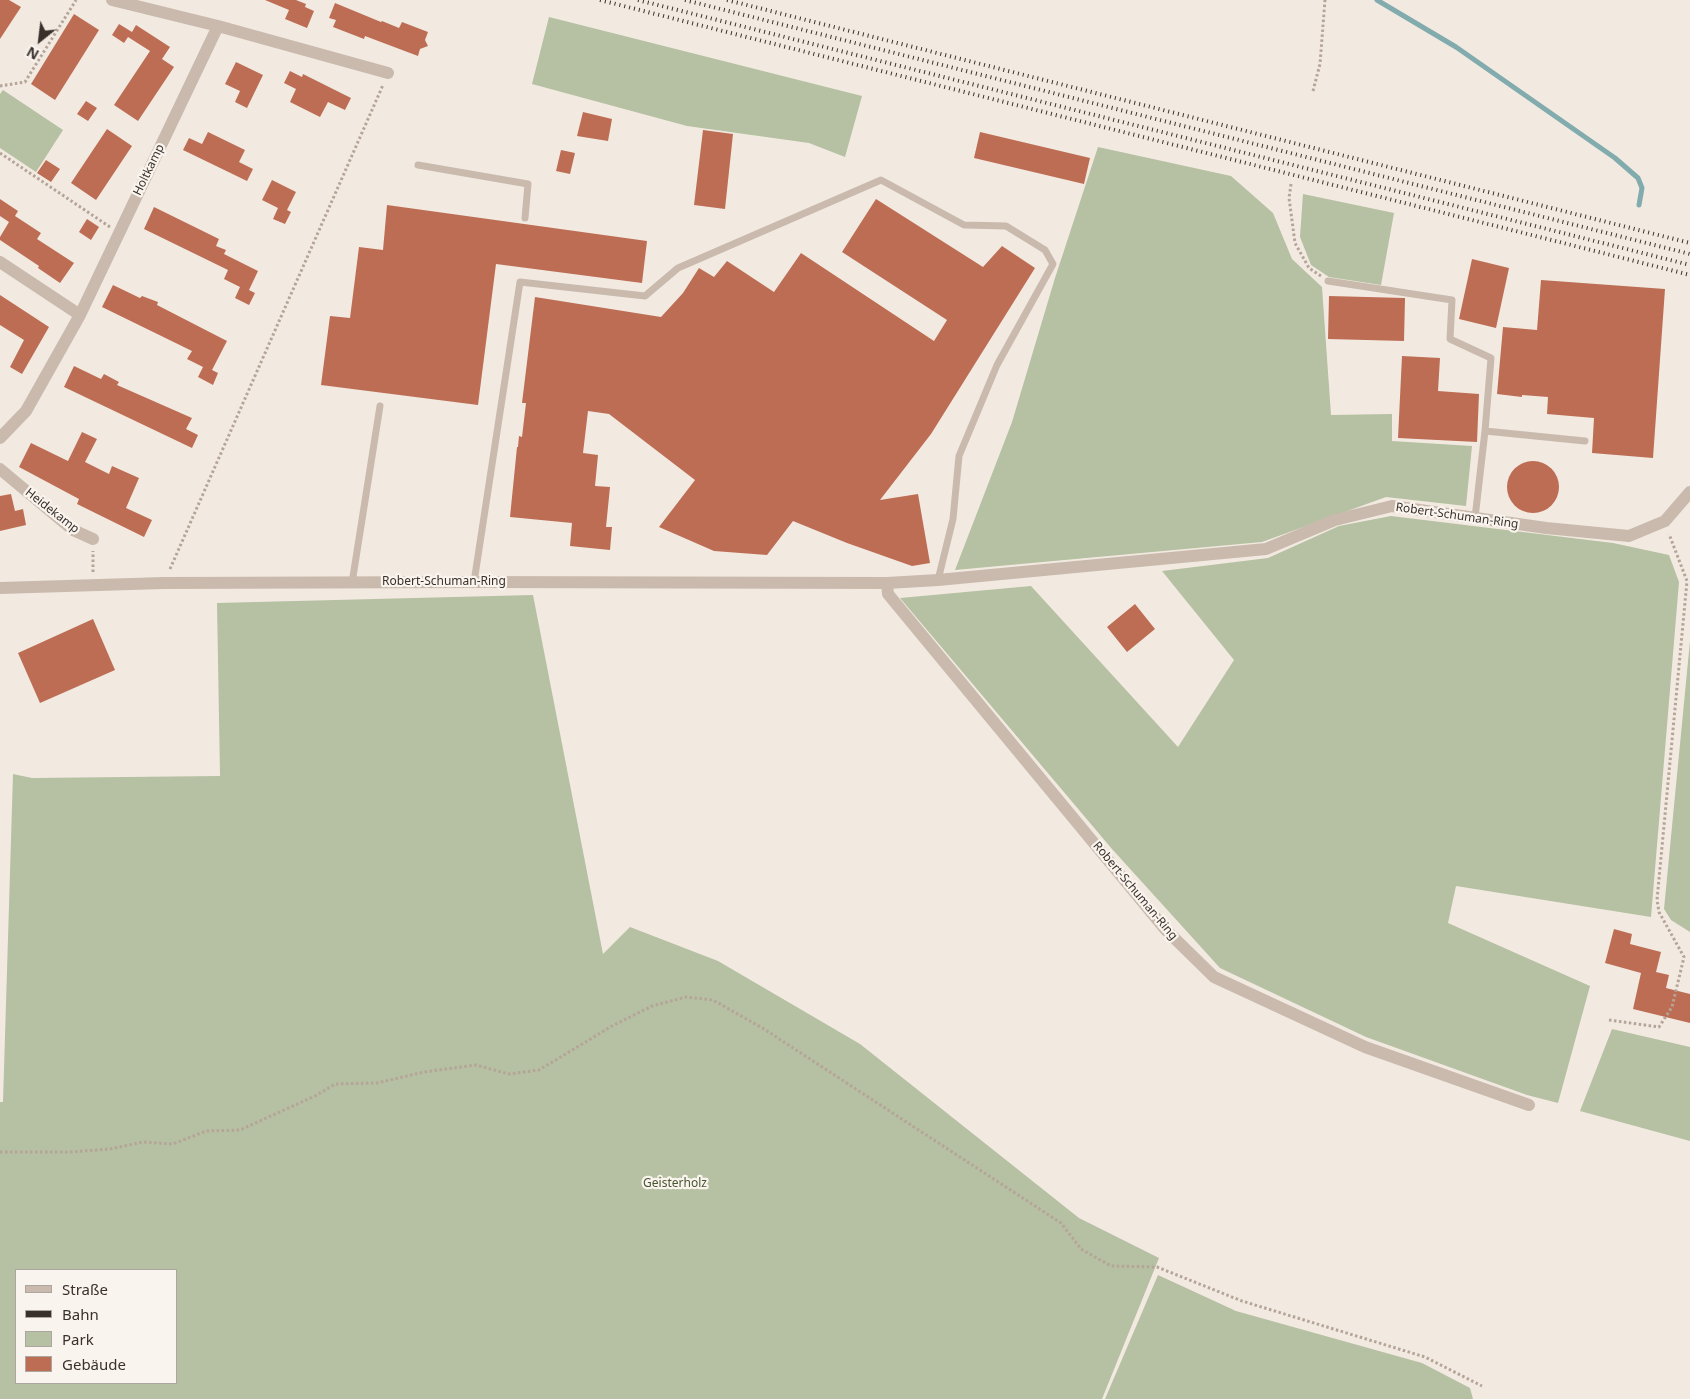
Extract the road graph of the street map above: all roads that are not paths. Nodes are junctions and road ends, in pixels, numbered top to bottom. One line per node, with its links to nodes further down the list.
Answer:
1 (112, 0): 2 (street)
2 (218, 26): 3 (street); 8 (street, Holtkamp)
3 (388, 73)
4 (418, 164): 5 (lane)
5 (526, 218)
6 (0, 262): 8 (street)
7 (1328, 281): 10 (lane)
8 (80, 315): 11 (street, Holtkamp)
9 (380, 406): 19 (lane)
10 (1485, 432): 12 (lane); 15 (lane)
11 (0, 438)
12 (1585, 441)
13 (0, 469): 16 (street, Heidekamp)
14 (1690, 492): 15 (street, Robert-Schuman-Ring)
15 (1475, 518): 17 (street, Robert-Schuman-Ring)
16 (93, 539)
17 (938, 580): 18 (lane); 20 (street, Robert-Schuman-Ring)
18 (474, 582): 19 (street, Robert-Schuman-Ring); 20 (street, Robert-Schuman-Ring)
19 (352, 583): 21 (street, Robert-Schuman-Ring)
20 (887, 583): 22 (street, Robert-Schuman-Ring)
21 (0, 588)
22 (1529, 1105)

